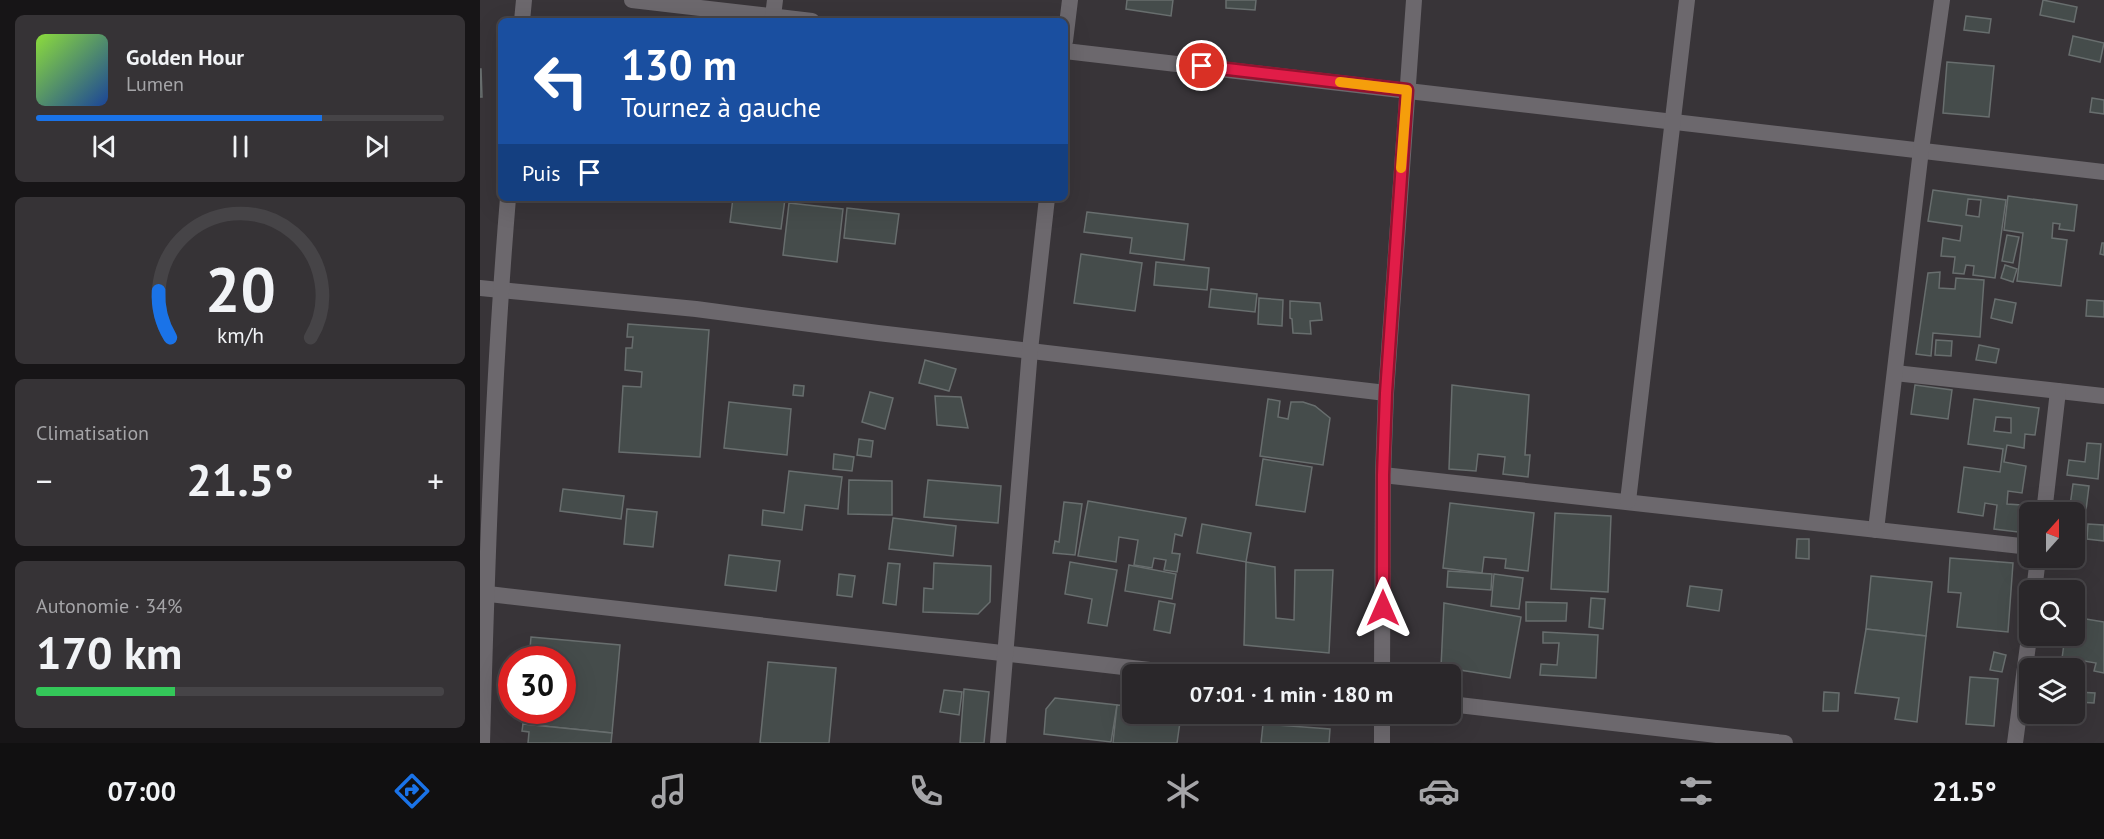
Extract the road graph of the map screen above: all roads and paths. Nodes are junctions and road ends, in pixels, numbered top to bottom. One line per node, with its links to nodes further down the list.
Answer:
1 (524, 0): 8 (street)
2 (632, 0): 7 (street)
3 (1070, 0): 10 (street)
4 (1414, 0): 12 (street)
5 (1688, 0): 13 (street)
6 (1942, 0): 14 (street)
7 (774, 8): 9 (street)
8 (522, 18)
9 (803, 18)
10 (1068, 18)
11 (1068, 51): 12 (street)
12 (1407, 90): 13 (street); 23 (street)
13 (1673, 122): 14 (street); 26 (street)
14 (1921, 150): 15 (street); 21 (street)
15 (2104, 172)
16 (508, 201): 19 (street)
17 (1047, 201): 20 (street)
18 (480, 288): 19 (street)
19 (500, 290): 20 (street); 30 (street)
20 (1030, 350): 23 (street); 32 (street)
21 (1895, 373): 22 (street); 28 (street)
22 (2058, 391): 24 (street); 27 (street)
23 (1386, 393): 25 (street)
24 (2104, 396)
25 (1383, 475): 26 (street); 33 (street)
26 (1628, 501): 28 (street)
27 (2045, 502)
28 (1876, 530): 29 (street)
29 (2019, 546)
30 (483, 593): 32 (street); 37 (street)
31 (2028, 646): 41 (street)
32 (1005, 654): 34 (street); 38 (street)
33 (1382, 664)
34 (1122, 667)
35 (1461, 706): 40 (street)
36 (1382, 724): 39 (street)
37 (482, 743)
38 (998, 743)
39 (1382, 743)
40 (1785, 743)
41 (2015, 743)

